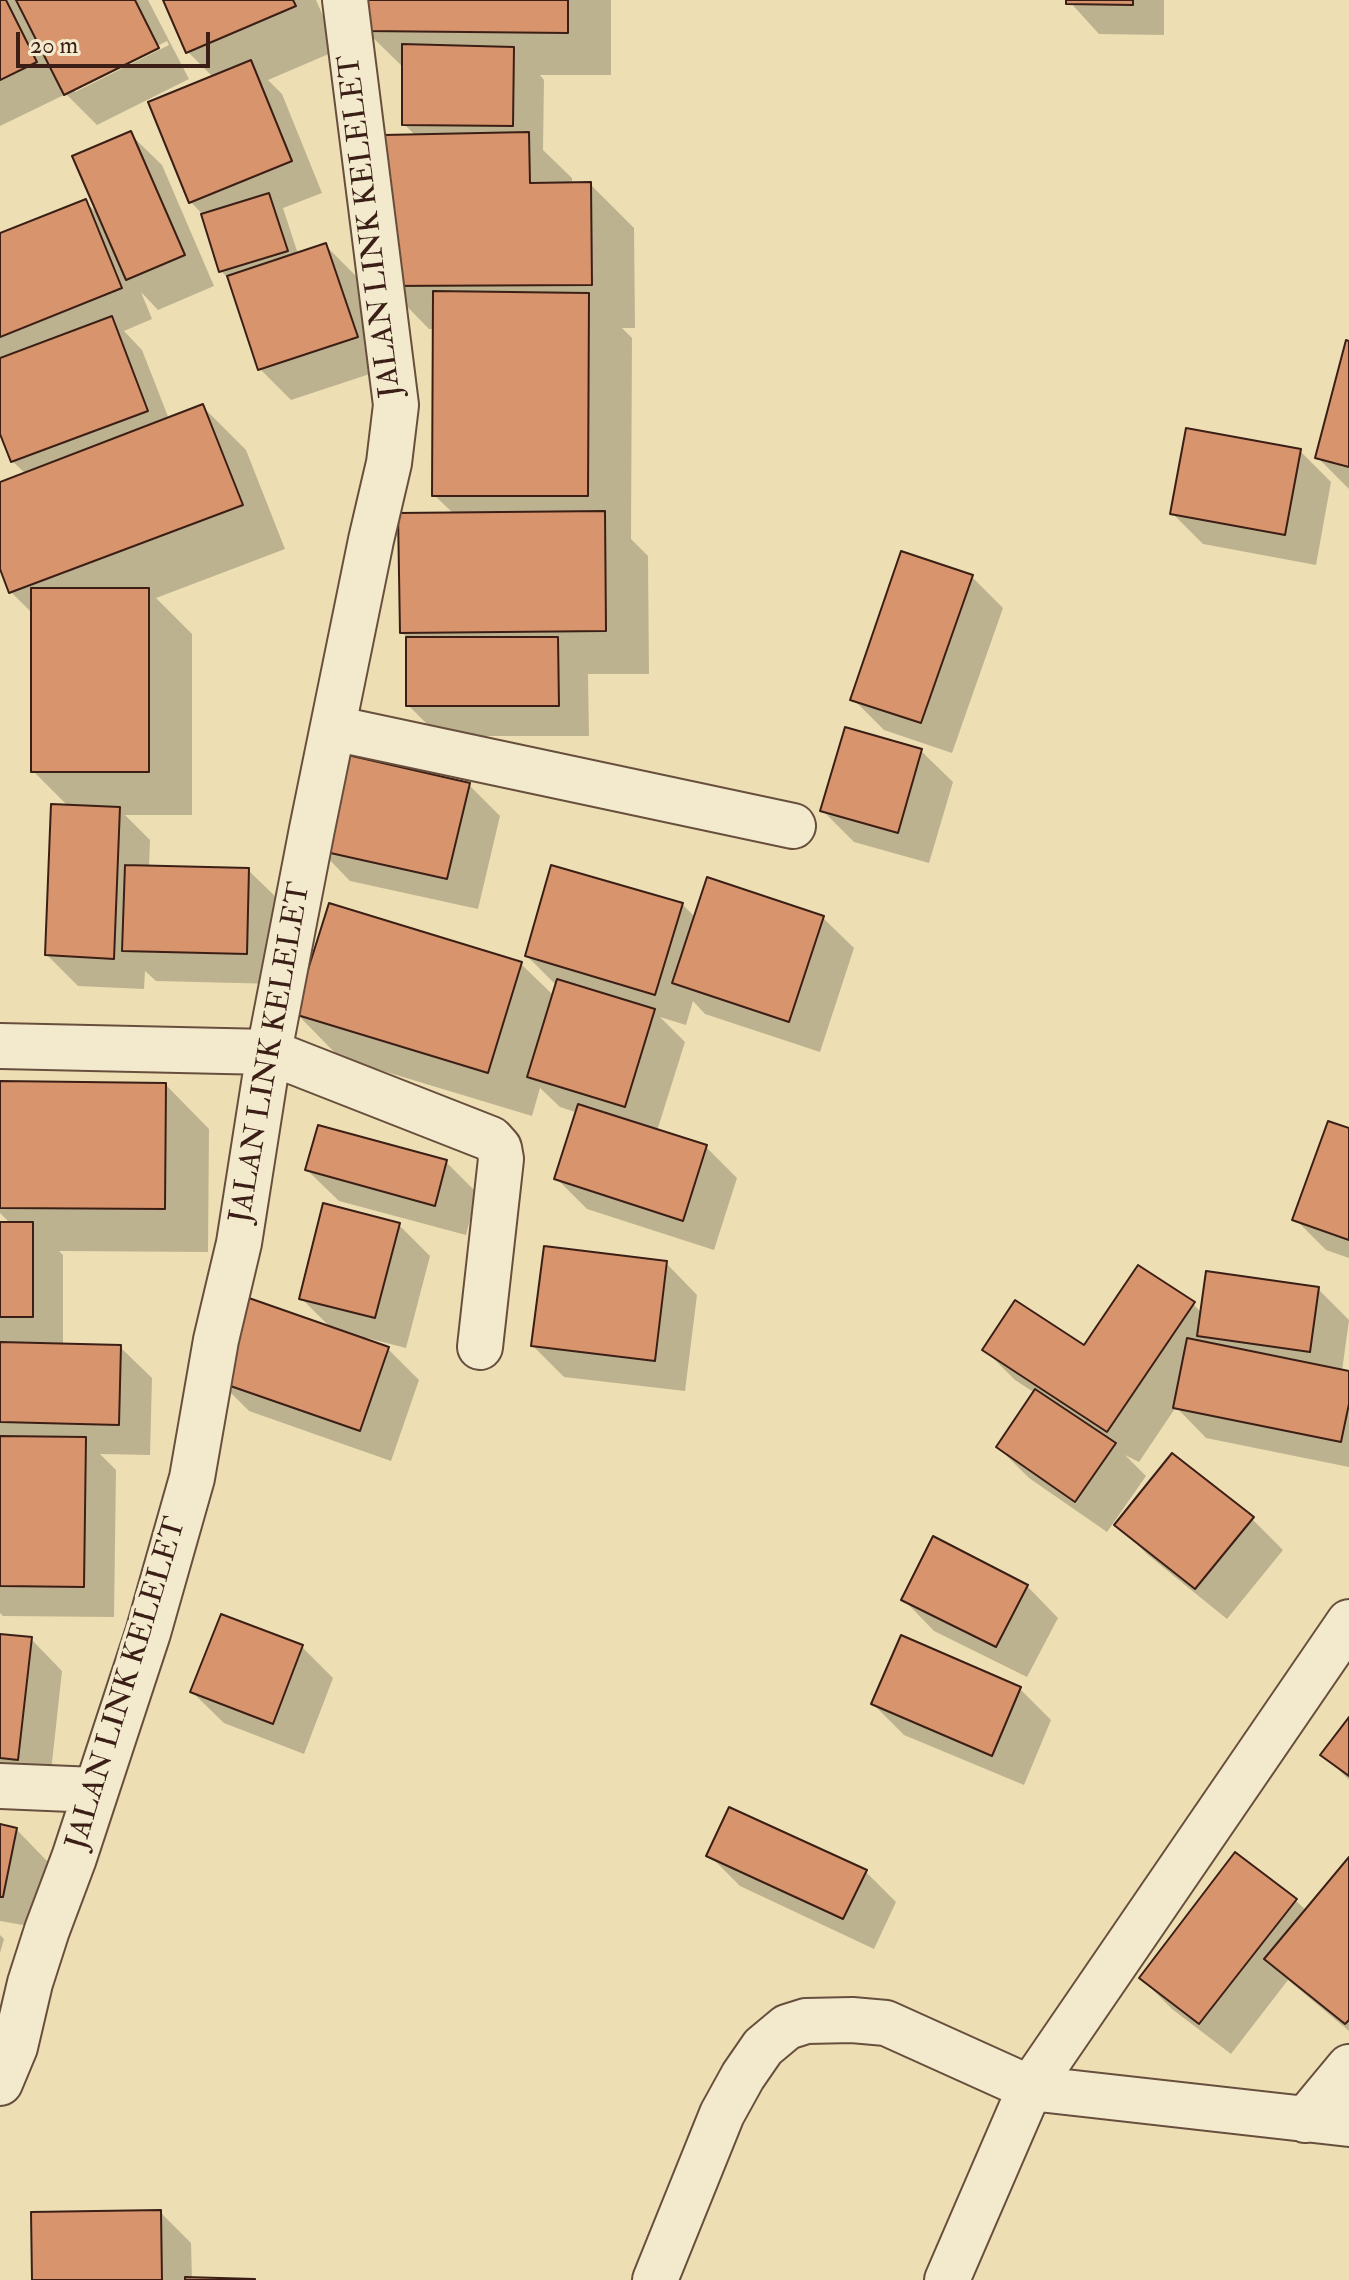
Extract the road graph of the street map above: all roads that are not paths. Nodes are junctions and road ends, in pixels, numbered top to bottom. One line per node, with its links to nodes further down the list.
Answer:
1 (345, 0): 2 (street, JALAN LINK KELELET)
2 (333, 728): 3 (street); 5 (street, JALAN LINK KELELET)
3 (793, 826)
4 (0, 1046): 5 (street)
5 (269, 1052): 6 (street); 9 (street, JALAN LINK KELELET)
6 (480, 1347)
7 (1349, 1622): 12 (street)
8 (0, 1786): 9 (street)
9 (95, 1790): 11 (street, JALAN LINK KELELET)
10 (1349, 2067): 13 (street)
11 (0, 2083)
12 (1030, 2088): 13 (street); 15 (street); 16 (street)
13 (1305, 2120): 14 (street)
14 (1349, 2124)
15 (655, 2280)
16 (947, 2280)

